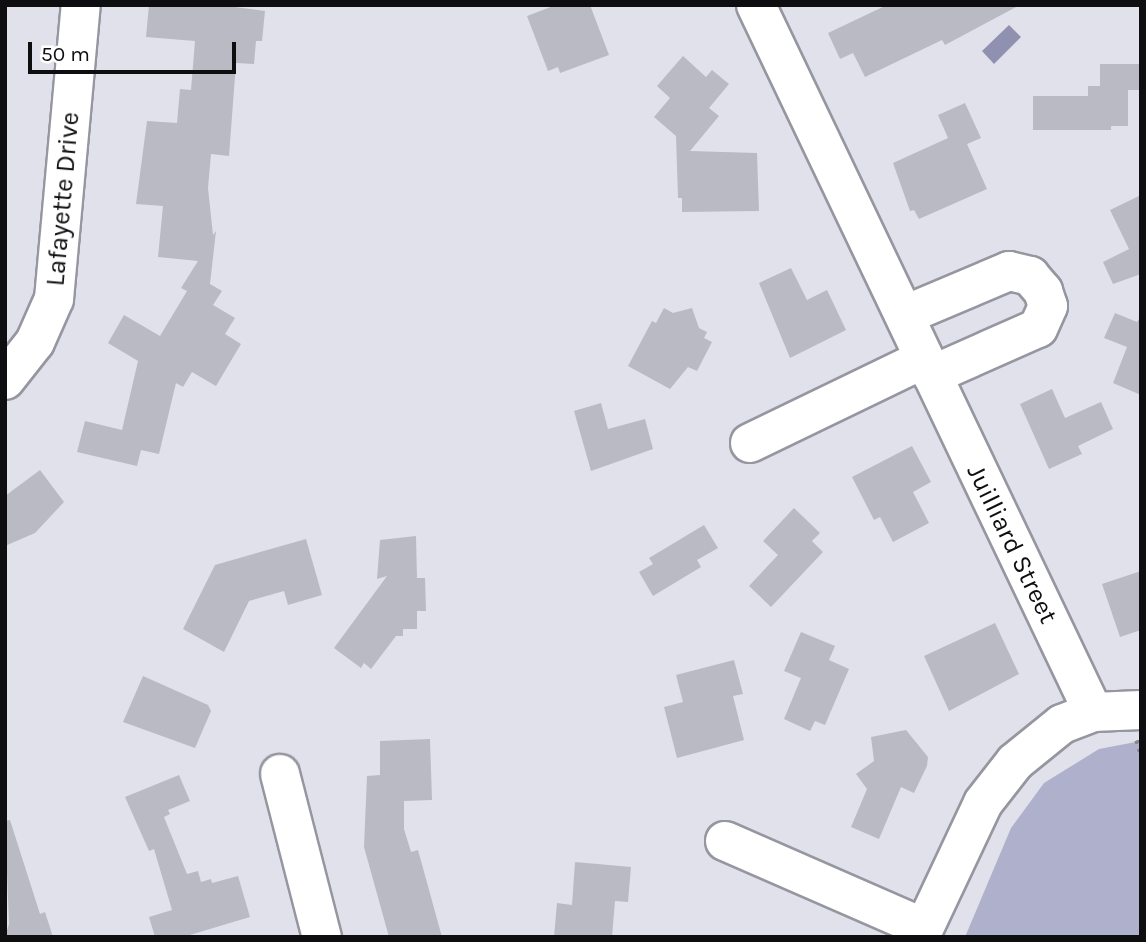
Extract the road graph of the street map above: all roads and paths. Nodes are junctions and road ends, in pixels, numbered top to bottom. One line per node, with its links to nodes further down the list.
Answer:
1 (80, 5): 5 (street, Lafayette Drive)
2 (756, 5): 3 (street, Juilliard Street)
3 (905, 315): 4 (street, Juilliard Street); 4 (street)
4 (928, 367): 6 (street); 8 (street, Juilliard Street)
5 (5, 380)
6 (750, 443)
7 (1141, 710): 8 (street)
8 (1093, 712): 11 (street)
9 (280, 774): 12 (street)
10 (725, 841): 11 (street)
11 (922, 932)
12 (322, 937)

